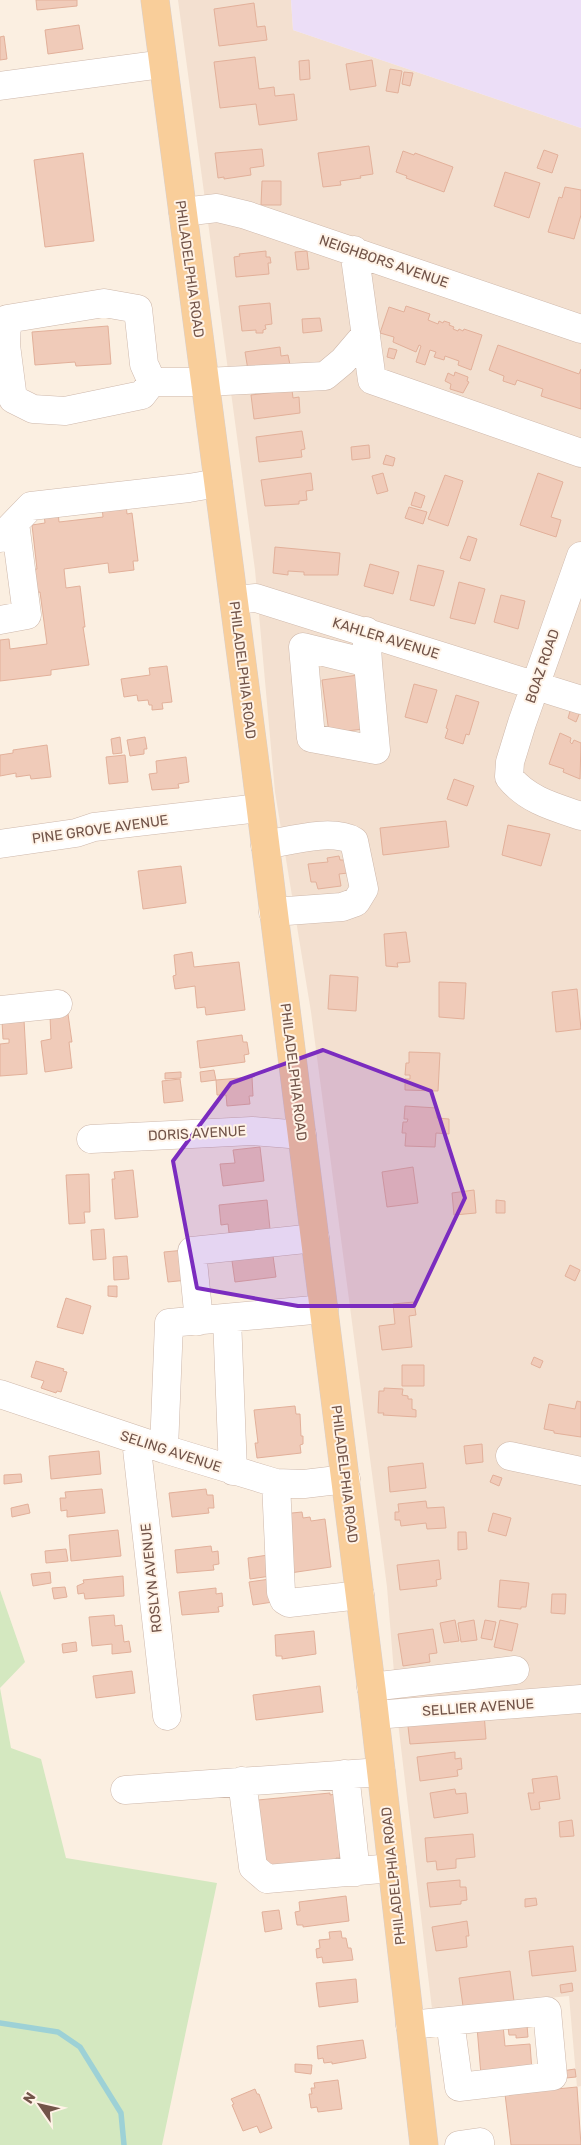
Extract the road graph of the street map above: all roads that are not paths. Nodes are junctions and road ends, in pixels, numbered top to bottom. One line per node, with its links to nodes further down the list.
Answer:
1 (155, 0): 2 (main road, PHILADELPHIA ROAD)
2 (163, 64): 3 (street); 4 (main road, PHILADELPHIA ROAD)
3 (0, 86)
4 (183, 212): 5 (street, NEIGHBORS AVENUE); 9 (main road, PHILADELPHIA ROAD)
5 (354, 250): 6 (street, NEIGHBORS AVENUE); 7 (street)
6 (581, 329)
7 (366, 334): 9 (street); 10 (street)
8 (152, 382): 8 (street); 9 (street)
9 (205, 382): 11 (main road, PHILADELPHIA ROAD)
10 (581, 453)
11 (218, 483): 12 (street); 14 (main road, PHILADELPHIA ROAD)
12 (7, 530): 15 (street)
13 (579, 567): 18 (street, BOAZ ROAD)
14 (234, 600): 16 (street, KAHLER AVENUE); 20 (main road, PHILADELPHIA ROAD)
15 (0, 620)
16 (366, 631): 17 (street); 18 (street, KAHLER AVENUE)
17 (368, 663)
18 (536, 684): 19 (street, KAHLER AVENUE); 21 (street, BOAZ ROAD)
19 (581, 700)
20 (260, 808): 22 (street, PINE GROVE AVENUE); 23 (main road, PHILADELPHIA ROAD)
21 (581, 816)
22 (0, 844)
23 (264, 845): 24 (main road, PHILADELPHIA ROAD); 24 (street)
24 (273, 912): 27 (main road, PHILADELPHIA ROAD)
25 (58, 1004): 26 (street)
26 (0, 1010)
27 (302, 1135): 28 (street, DORIS AVENUE); 29 (main road, PHILADELPHIA ROAD)
28 (91, 1139)
29 (315, 1238): 30 (main road, PHILADELPHIA ROAD); 32 (street)
30 (324, 1309): 31 (street); 39 (main road, PHILADELPHIA ROAD)
31 (227, 1318): 32 (street); 37 (street)
32 (199, 1321): 35 (street)
33 (0, 1394): 34 (street, SELING AVENUE)
34 (136, 1440): 35 (street, SELING AVENUE); 46 (street, ROSLYN AVENUE)
35 (164, 1449): 37 (street, SELING AVENUE)
36 (510, 1456): 38 (street)
37 (233, 1471): 40 (street, SELING AVENUE)
38 (581, 1471)
39 (346, 1479): 40 (street, SELING AVENUE); 41 (main road, PHILADELPHIA ROAD)
40 (276, 1483): 41 (street)
41 (360, 1595): 43 (main road, PHILADELPHIA ROAD)
42 (515, 1670): 43 (street)
43 (371, 1687): 45 (main road, PHILADELPHIA ROAD)
44 (581, 1699): 45 (street, SELLIER AVENUE)
45 (375, 1715): 47 (main road, PHILADELPHIA ROAD)
46 (167, 1716)
47 (381, 1772): 48 (street); 51 (main road, PHILADELPHIA ROAD)
48 (345, 1774): 49 (street); 52 (street)
49 (242, 1781): 50 (street); 52 (street)
50 (125, 1790)
51 (392, 1868): 52 (street); 54 (main road, PHILADELPHIA ROAD)
52 (356, 1872)
53 (450, 2021): 54 (street)
54 (410, 2025): 55 (main road, PHILADELPHIA ROAD)
55 (424, 2145)
56 (459, 2145): 57 (street)
57 (480, 2145)

